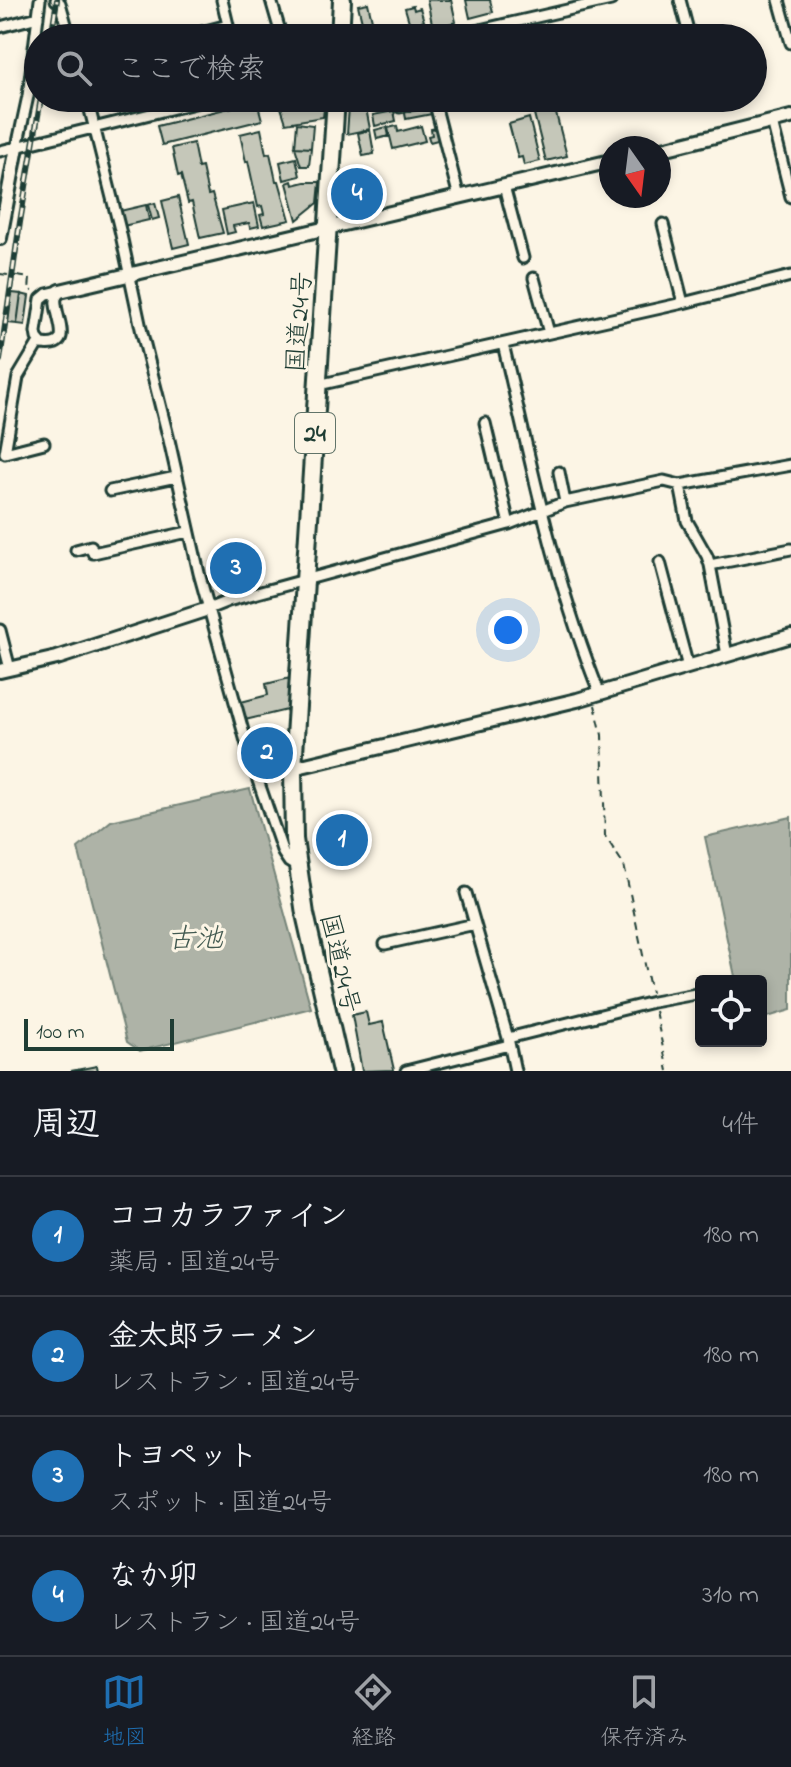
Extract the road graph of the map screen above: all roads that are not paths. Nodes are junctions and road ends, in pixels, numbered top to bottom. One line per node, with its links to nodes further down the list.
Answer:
1 (40, 0): 10 (street)
2 (222, 0): 13 (street)
3 (271, 0): 14 (street)
4 (342, 0): 15 (highway)
5 (611, 0): 9 (street)
6 (680, 0): 17 (street)
7 (779, 0): 19 (street)
8 (59, 1): 12 (street)
9 (568, 5): 16 (street)
10 (38, 17): 11 (street); 18 (street)
11 (37, 24)
12 (66, 24)
13 (228, 24)
14 (278, 24)
15 (341, 24)
16 (497, 24)
17 (686, 24)
18 (0, 27)
19 (791, 43)
20 (25, 112): 28 (street)
21 (91, 112): 27 (street)
22 (159, 112): 27 (street)
23 (335, 112): 37 (highway, 国道24号 / 24)
24 (437, 112): 33 (street)
25 (791, 117): 26 (street)
26 (772, 122): 29 (street); 34 (street)
27 (95, 128): 28 (street); 40 (street)
28 (17, 147): 30 (street); 35 (street)
29 (671, 147)
30 (0, 151)
31 (599, 164): 32 (street)
32 (504, 186): 33 (street); 39 (street)
33 (459, 197): 37 (street)
34 (791, 197)
35 (3, 210): 38 (street)
36 (663, 224): 44 (street)
37 (328, 228): 40 (street); 48 (highway, 国道24号 / 24)
38 (0, 238)
39 (523, 258)
40 (129, 274): 43 (street); 53 (street)
41 (791, 276): 44 (street)
42 (534, 278): 45 (street)
43 (60, 291): 46 (street); 46 (street)
44 (683, 303): 45 (street)
45 (549, 333): 47 (street)
46 (39, 342): 50 (street)
47 (503, 344): 48 (street); 57 (street)
48 (318, 385): 64 (highway, 国道24号 / 24)
49 (485, 423): 58 (street)
50 (44, 443)
51 (791, 465): 54 (street)
52 (559, 472): 56 (street)
53 (176, 477): 55 (street); 59 (street)
54 (680, 485): 56 (street); 63 (street)
55 (110, 491)
56 (565, 502): 57 (street)
57 (542, 510): 58 (street); 71 (street)
58 (509, 524): 64 (street)
59 (188, 532): 61 (street); 65 (street)
60 (791, 549): 63 (street)
61 (76, 550)
62 (660, 562): 69 (street)
63 (710, 565): 68 (street)
64 (304, 581): 65 (street); 72 (highway, 国道24号 / 24)
65 (208, 609): 70 (street); 73 (street)
66 (0, 630): 70 (street)
67 (791, 636): 68 (street)
68 (727, 655): 69 (street)
69 (688, 667): 71 (street)
70 (5, 670)
71 (596, 695): 72 (street)
72 (293, 768): 73 (highway, 国道24号 / 24)
73 (298, 868): 79 (highway, 国道24号 / 24)
74 (466, 893): 75 (street)
75 (475, 924): 76 (street); 78 (street)
76 (385, 944)
77 (695, 994): 78 (street)
78 (509, 1042): 80 (street); 81 (street)
79 (341, 1071)
80 (406, 1071)
81 (515, 1071)

